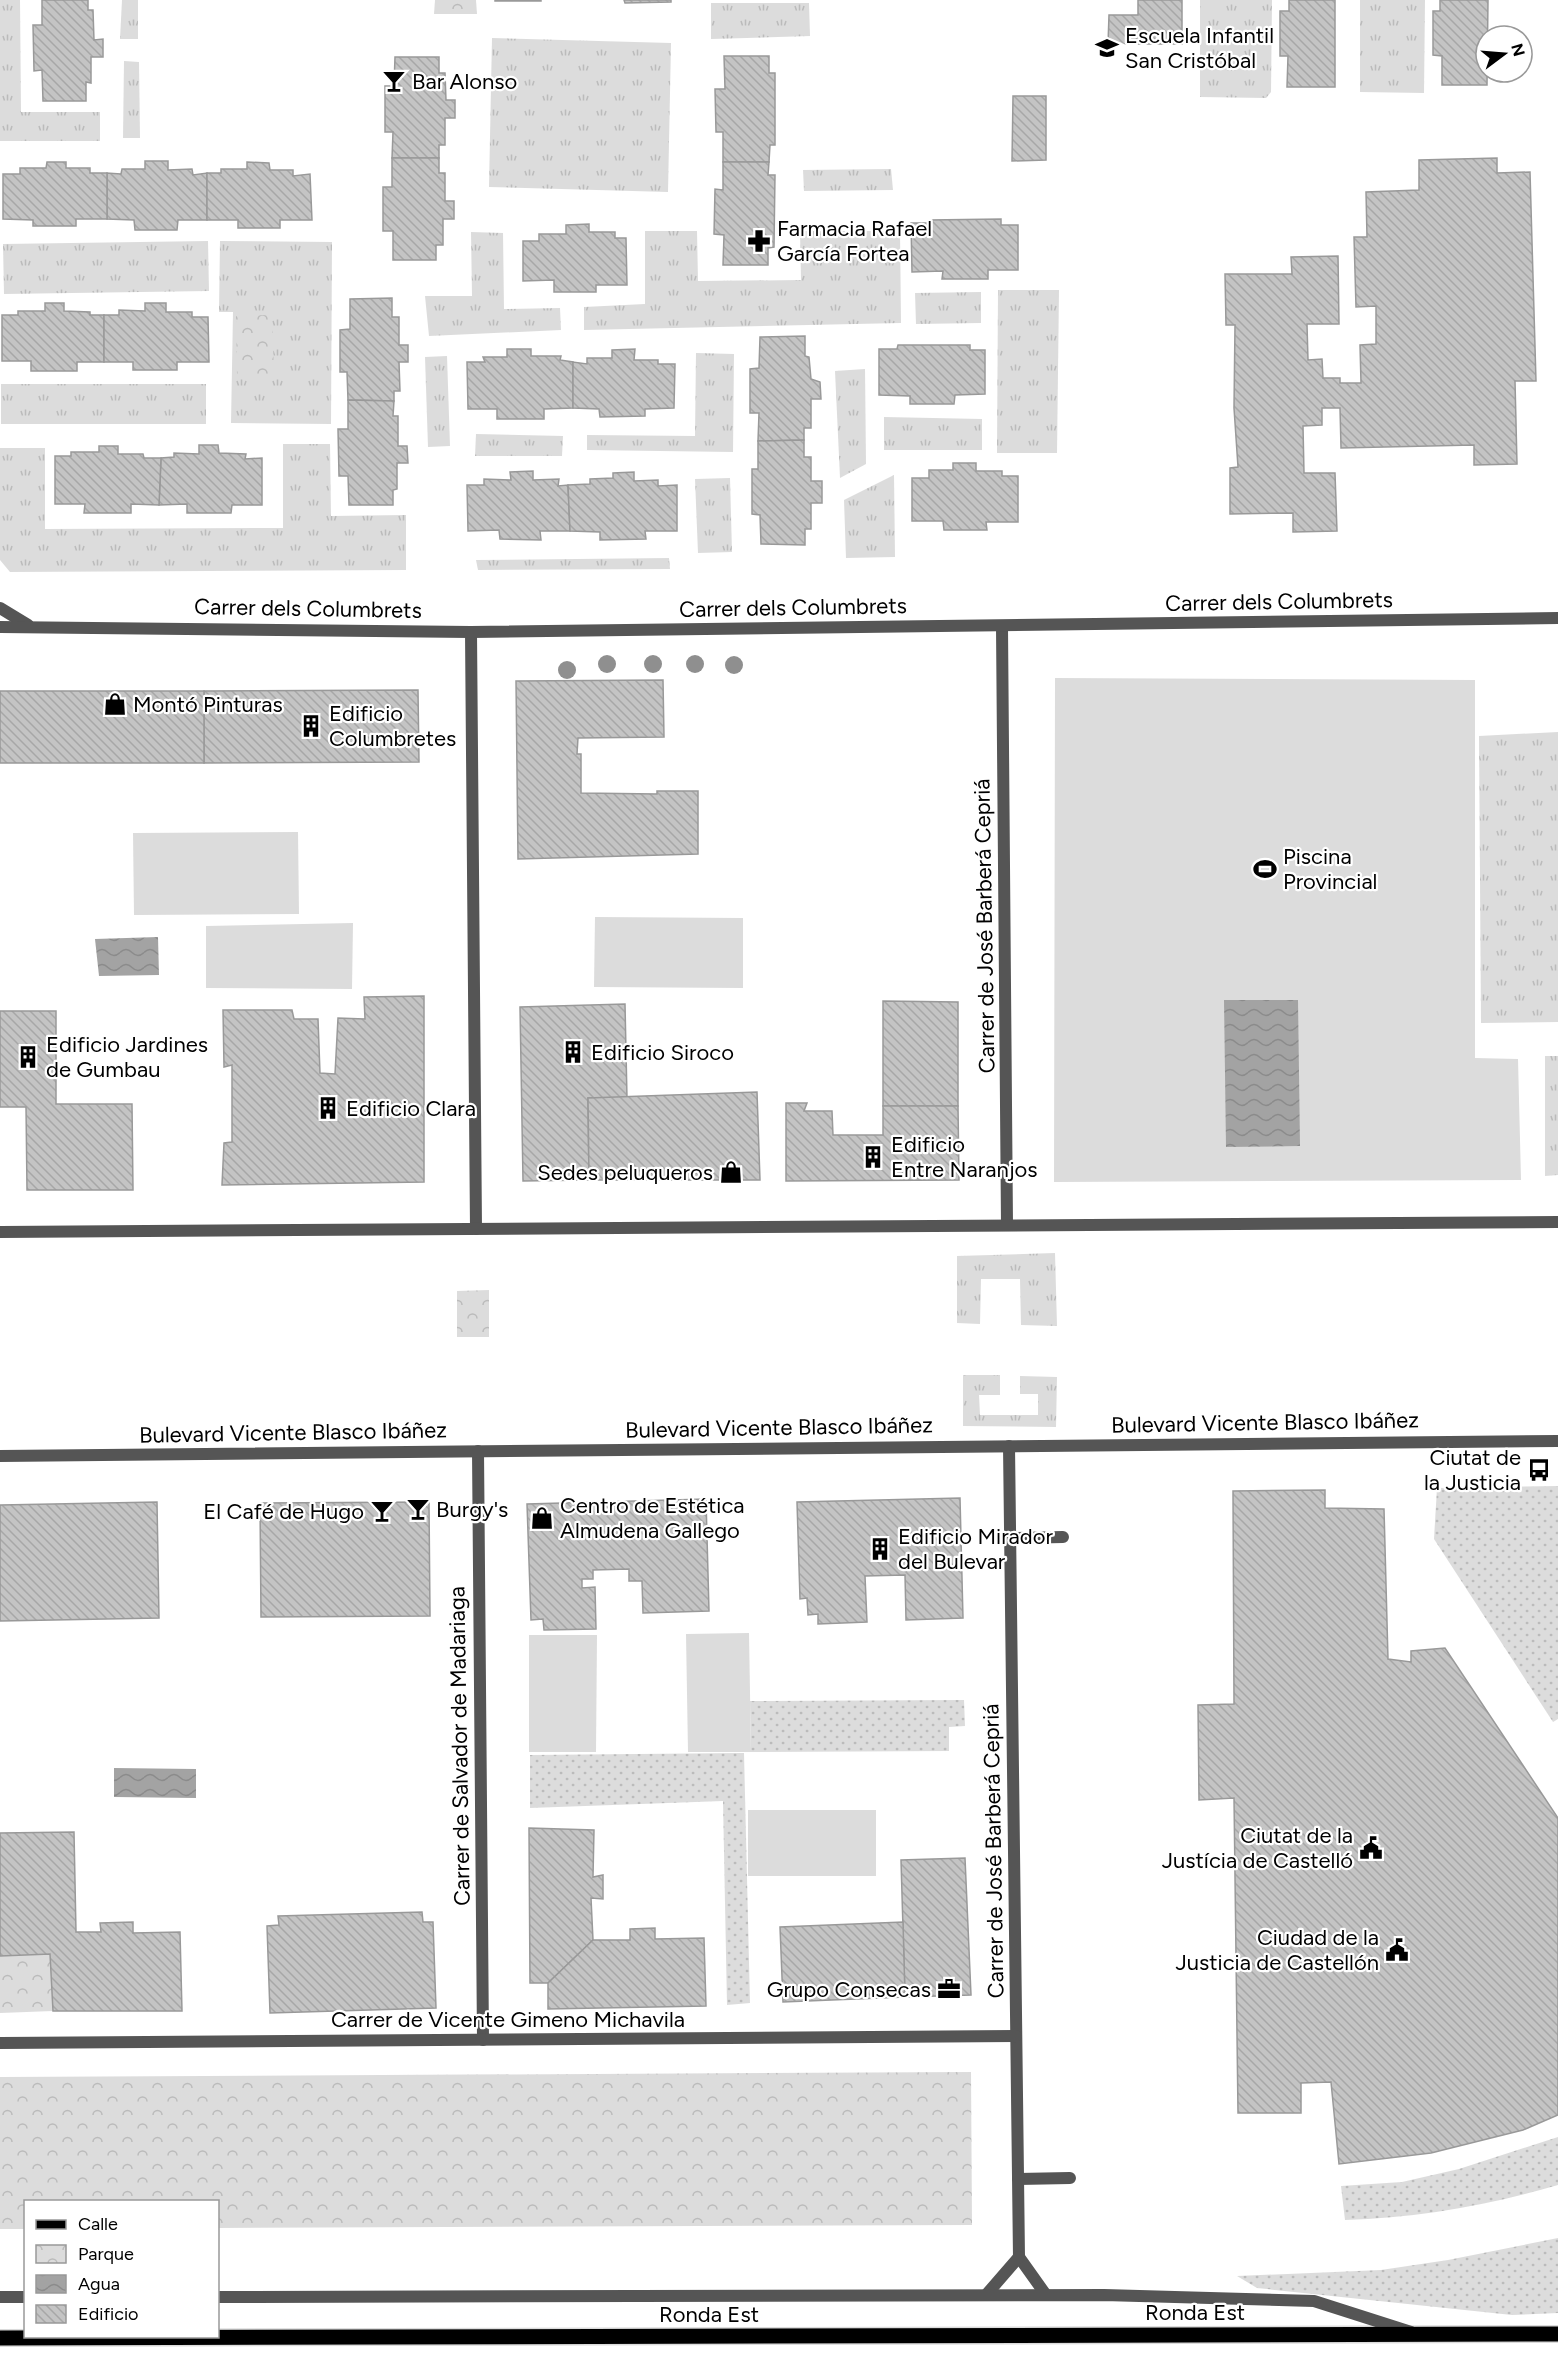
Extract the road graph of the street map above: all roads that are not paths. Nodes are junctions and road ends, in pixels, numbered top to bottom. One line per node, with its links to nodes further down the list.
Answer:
1 (0, 608): 3 (street, Carrer dels Columbrets)
2 (1558, 618): 5 (street, Carrer dels Columbrets)
3 (29, 625): 4 (street, Carrer dels Columbrets); 6 (street, Carrer dels Columbrets)
4 (0, 627)
5 (1002, 627): 6 (street, Carrer dels Columbrets); 8 (street, Carrer de José Barberá Cepriá)
6 (471, 632): 9 (street)
7 (1558, 1222): 8 (street)
8 (1007, 1224): 9 (street)
9 (476, 1229): 10 (street)
10 (0, 1232)
11 (1558, 1441): 12 (street, Bulevard Vicente Blasco Ibáñez)
12 (1009, 1446): 13 (street, Bulevard Vicente Blasco Ibáñez); 16 (street, Carrer de José Barberá Cepriá)
13 (478, 1451): 14 (street, Bulevard Vicente Blasco Ibáñez); 18 (street, Carrer de Salvador de Madariaga)
14 (0, 1456)
15 (1063, 1537): 16 (street)
16 (1011, 1538): 17 (street, Carrer de José Barberá Cepriá)
17 (1016, 2036): 18 (street, Carrer de Vicente Gimeno Michavila); 21 (street, Carrer de José Barberá Cepriá)
18 (483, 2040): 19 (street, Carrer de Vicente Gimeno Michavila)
19 (0, 2043)
20 (1070, 2178): 21 (street)
21 (1018, 2179): 22 (street, Carrer de José Barberá Cepriá)
22 (1019, 2257): 23 (street); 24 (street)
23 (986, 2295): 24 (street, Ronda Est); 25 (street, Ronda Est)
24 (1046, 2295): 28 (street, Ronda Est)
25 (219, 2296)
26 (0, 2297): 27 (street)
27 (24, 2297)
28 (1418, 2334): 29 (main road, Ronda Est); 30 (main road, Ronda Est)
29 (1558, 2334)
30 (219, 2337)
31 (0, 2338): 32 (main road, Ronda Est)
32 (24, 2338)

